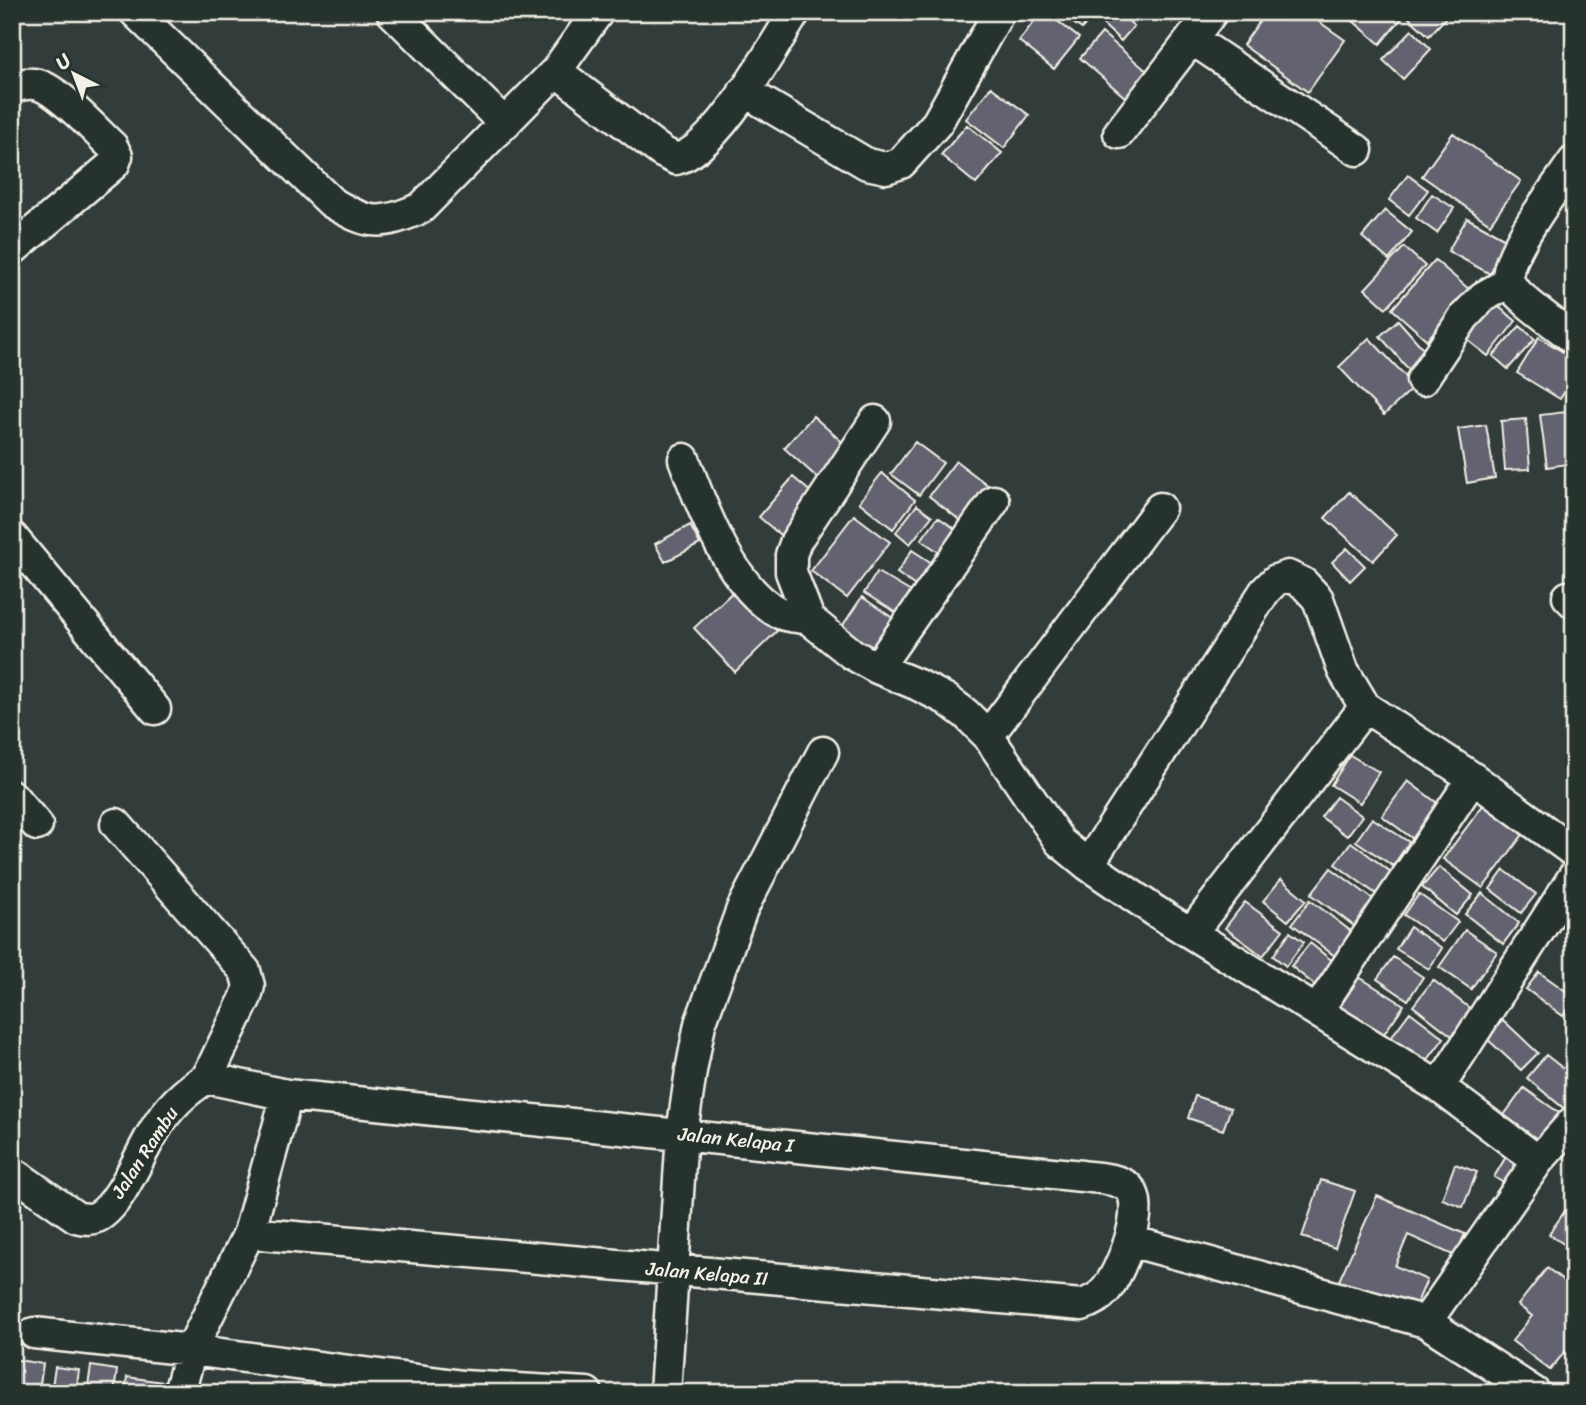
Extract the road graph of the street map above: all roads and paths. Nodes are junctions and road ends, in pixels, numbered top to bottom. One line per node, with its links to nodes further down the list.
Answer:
1 (135, 12): 11 (street)
2 (393, 12): 11 (street)
3 (598, 12): 8 (street)
4 (795, 12): 10 (street)
5 (999, 12): 10 (street)
6 (1213, 12): 7 (street)
7 (1192, 39): 12 (street); 13 (street)
8 (556, 71): 10 (street); 11 (street)
9 (12, 88): 15 (street)
10 (744, 91)
11 (505, 124)
12 (1119, 133)
13 (1357, 150)
14 (1574, 161): 16 (street)
15 (12, 250)
16 (1509, 282): 17 (street); 18 (street)
17 (1574, 339)
18 (1422, 380)
19 (875, 421): 24 (street)
20 (684, 459): 24 (street)
21 (994, 501): 25 (street)
22 (1160, 508): 28 (street)
23 (12, 537): 27 (street)
24 (809, 619): 25 (street)
25 (877, 668): 28 (street)
26 (1365, 707): 30 (street); 35 (street); 37 (street)
27 (155, 709)
28 (988, 736): 35 (street)
29 (823, 752): 43 (street)
30 (1473, 778): 34 (street); 38 (street)
31 (12, 796): 33 (street)
32 (116, 824): 39 (street)
33 (37, 825)
34 (1574, 852)
35 (1088, 865): 37 (street)
36 (1574, 876): 40 (street)
37 (1191, 933): 38 (street)
38 (1317, 1012): 40 (street)
39 (207, 1078): 41 (street); 45 (street, Jalan Rambu)
40 (1438, 1087): 44 (street)
41 (286, 1094): 43 (street, Jalan Kelapa I); 46 (street)
42 (1571, 1131): 44 (street)
43 (682, 1133): 47 (street, Jalan Kelapa I); 48 (street)
44 (1538, 1161): 49 (street)
45 (12, 1172)
46 (249, 1233): 48 (street, Jalan Kelapa II); 51 (street)
47 (1130, 1241): 48 (street, Jalan Kelapa II); 49 (street)
48 (672, 1270): 54 (street)
49 (1426, 1322): 55 (street)
50 (34, 1333): 51 (street)
51 (191, 1350): 52 (street); 53 (street)
52 (179, 1393)
53 (587, 1393)
54 (665, 1393)
55 (1535, 1393)

